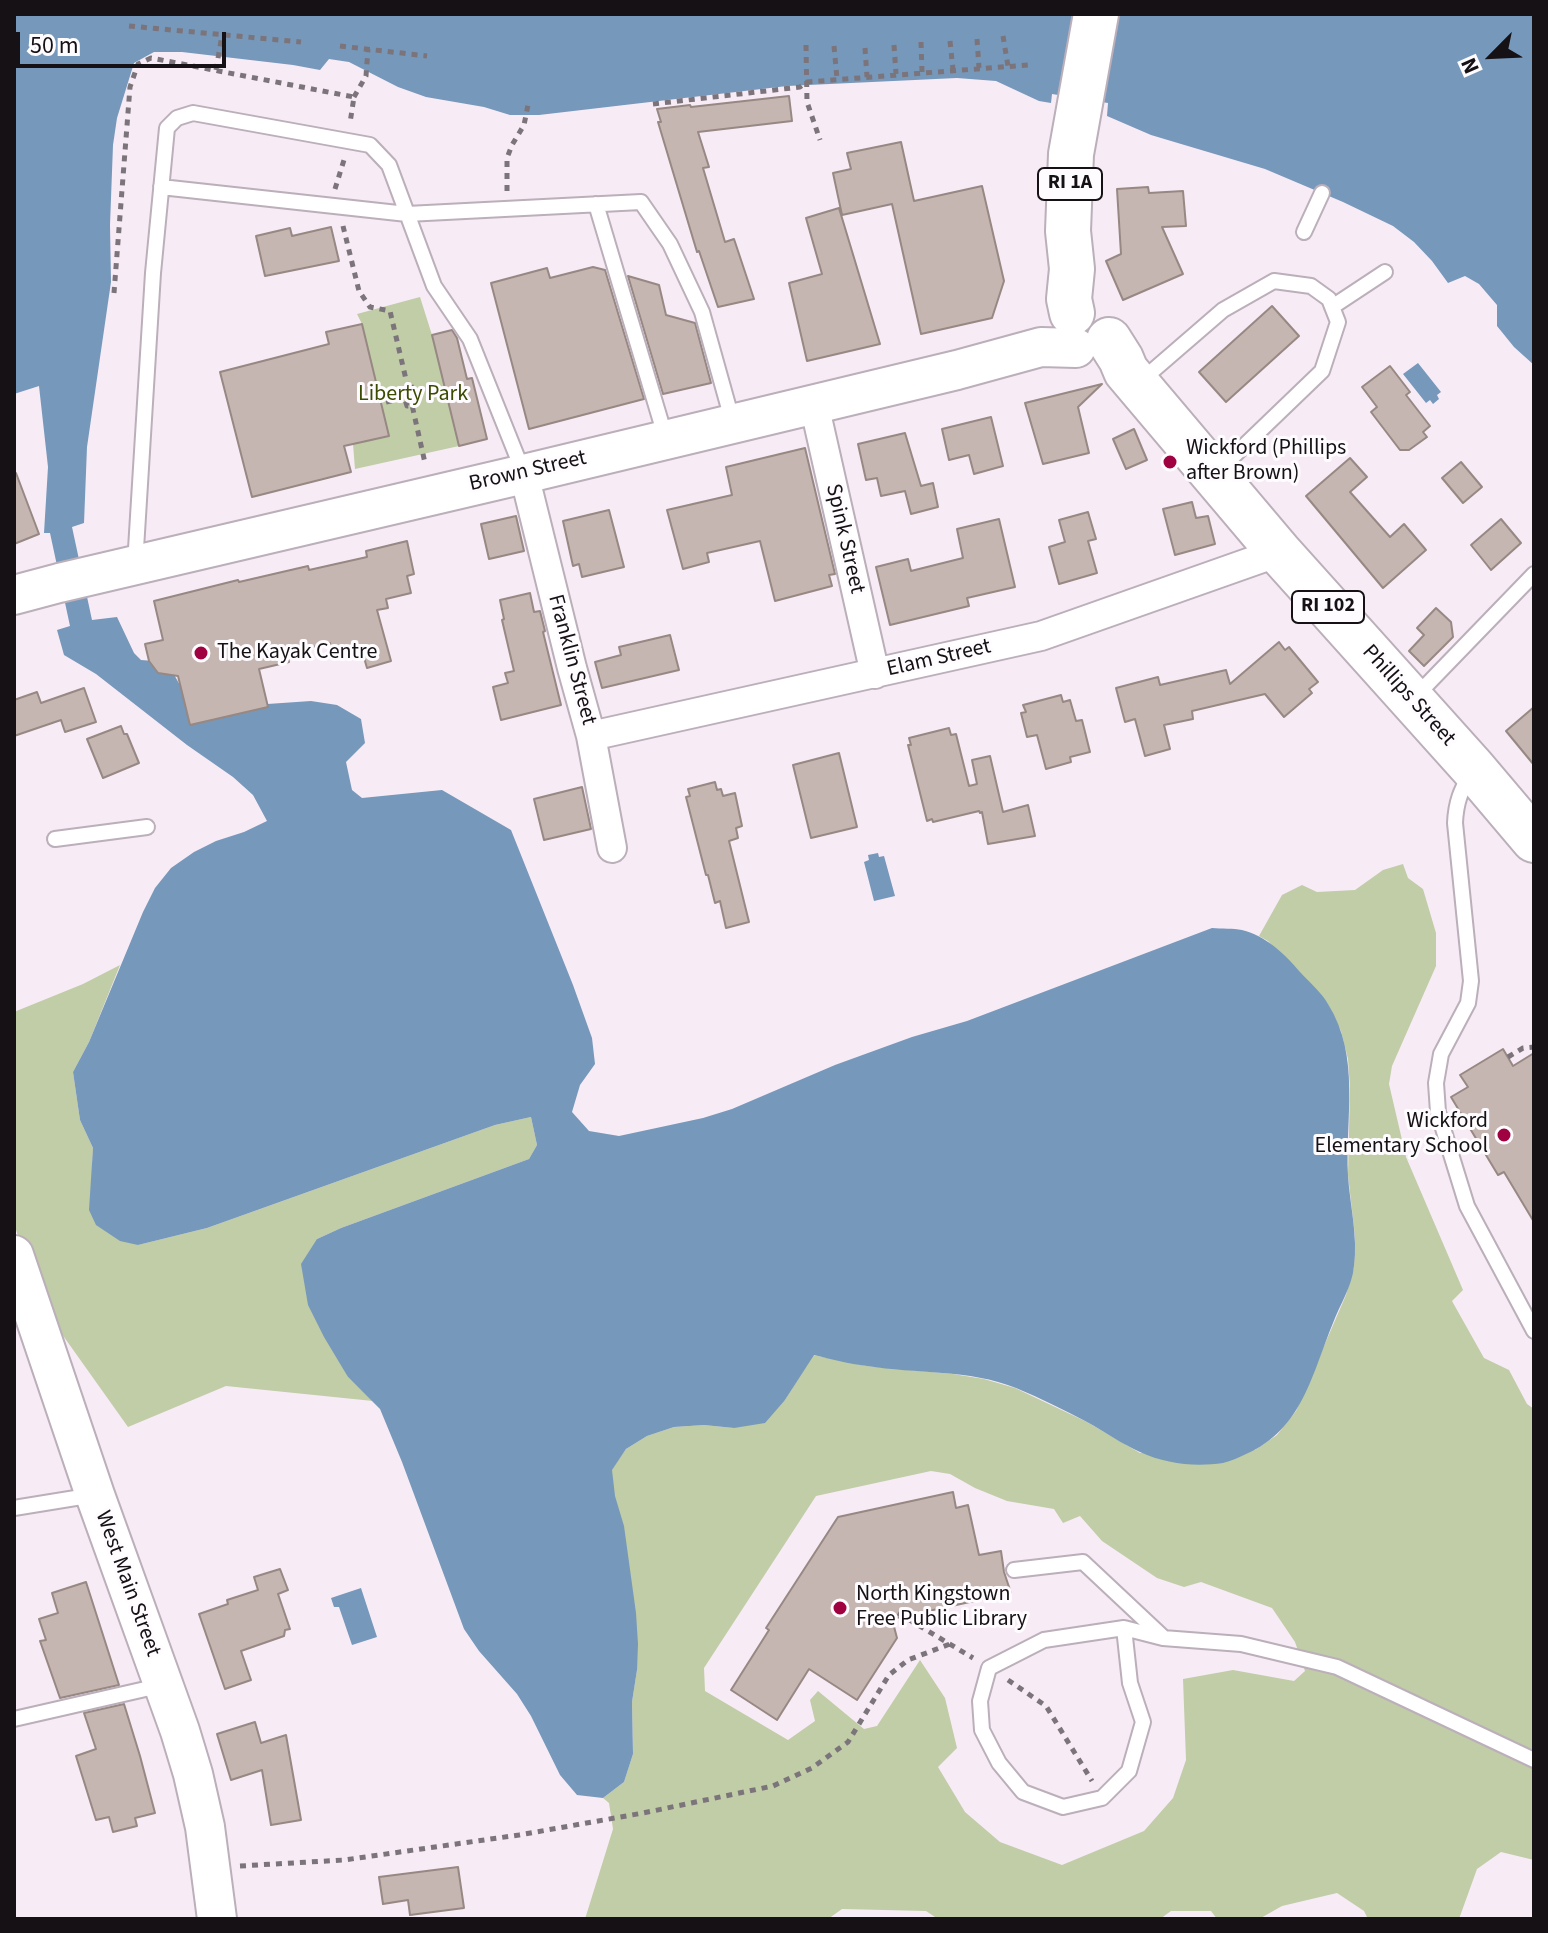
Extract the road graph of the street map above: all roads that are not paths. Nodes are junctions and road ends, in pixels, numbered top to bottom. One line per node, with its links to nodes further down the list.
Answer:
1 (1096, 14): 9 (main road, RI 1A)
2 (161, 187): 5 (lane); 5 (lane); 16 (lane)
3 (1322, 193): 6 (lane)
4 (596, 204): 5 (lane); 11 (lane); 12 (lane)
5 (407, 214): 13 (lane)
6 (1304, 232)
7 (1385, 272): 8 (lane)
8 (1332, 307): 9 (lane); 14 (lane)
9 (1088, 336): 10 (main road, Brown Street); 14 (main road, Phillips Street / RI 102)
10 (814, 404): 11 (main road, Brown Street); 19 (street, Spink Street)
11 (733, 423): 12 (main road, Brown Street)
12 (666, 439): 13 (main road, Brown Street)
13 (524, 474): 16 (main road, Brown Street); 21 (street, Franklin Street)
14 (1214, 475): 15 (main road, Phillips Street / RI 102)
15 (1279, 552): 19 (street, Elam Street); 20 (main road, Phillips Street / RI 102)
16 (135, 565): 18 (main road, Brown Street)
17 (1534, 574): 20 (lane)
18 (14, 595)
19 (875, 674): 21 (street, Elam Street)
20 (1412, 700): 22 (main road, Phillips Street / RI 102)
21 (591, 736): 26 (street, Franklin Street)
22 (1473, 768): 25 (main road, Phillips Street / RI 102); 29 (lane)
23 (147, 827): 24 (lane)
24 (55, 839)
25 (1534, 840)
26 (612, 848)
27 (14, 1255): 28 (main road, West Main Street)
28 (22, 1305): 30 (main road, West Main Street)
29 (1534, 1331)
30 (95, 1495): 31 (lane); 35 (main road, West Main Street)
31 (14, 1508)
32 (1014, 1570): 34 (lane)
33 (1124, 1628): 33 (lane); 34 (lane)
34 (1163, 1638): 37 (lane)
35 (164, 1685): 36 (lane); 38 (main road, West Main Street)
36 (14, 1719)
37 (1534, 1760)
38 (217, 1919)

